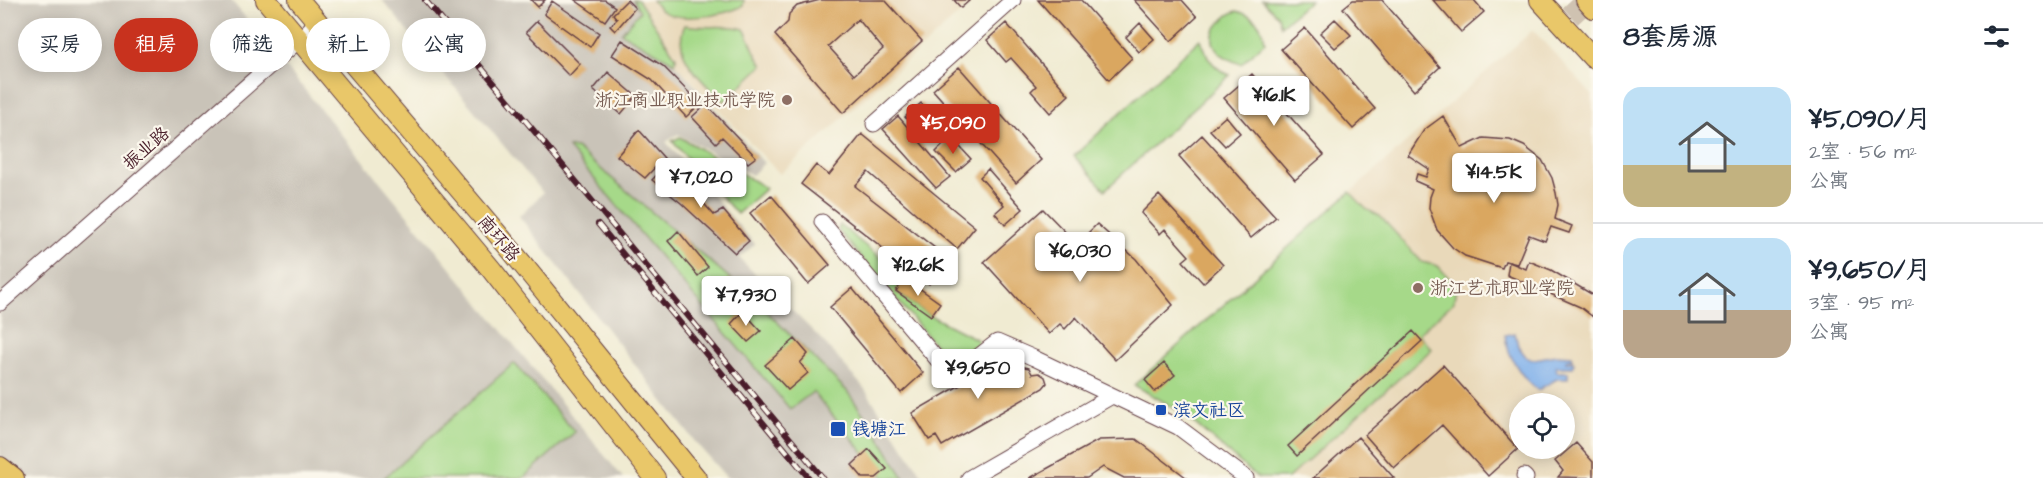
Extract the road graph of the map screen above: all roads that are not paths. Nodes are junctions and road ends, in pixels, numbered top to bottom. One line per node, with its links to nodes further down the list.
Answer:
1 (266, 0): 9 (main road, 南环路)
2 (299, 0): 7 (main road, 南环路)
3 (1013, 0): 12 (street)
4 (1540, 0): 10 (main road)
5 (1586, 0): 6 (main road)
6 (1593, 8)
7 (314, 18)
8 (306, 33): 9 (street, 振业路)
9 (299, 40): 14 (street, 振业路); 18 (main road, 南环路)
10 (1593, 58)
11 (359, 72): 19 (main road, 南环路)
12 (874, 124)
13 (822, 222): 15 (street)
14 (0, 303)
15 (1112, 396): 20 (street); 21 (street)
16 (0, 467): 17 (main road)
17 (14, 478)
18 (655, 478)
19 (696, 478)
20 (969, 478)
21 (1246, 478)

